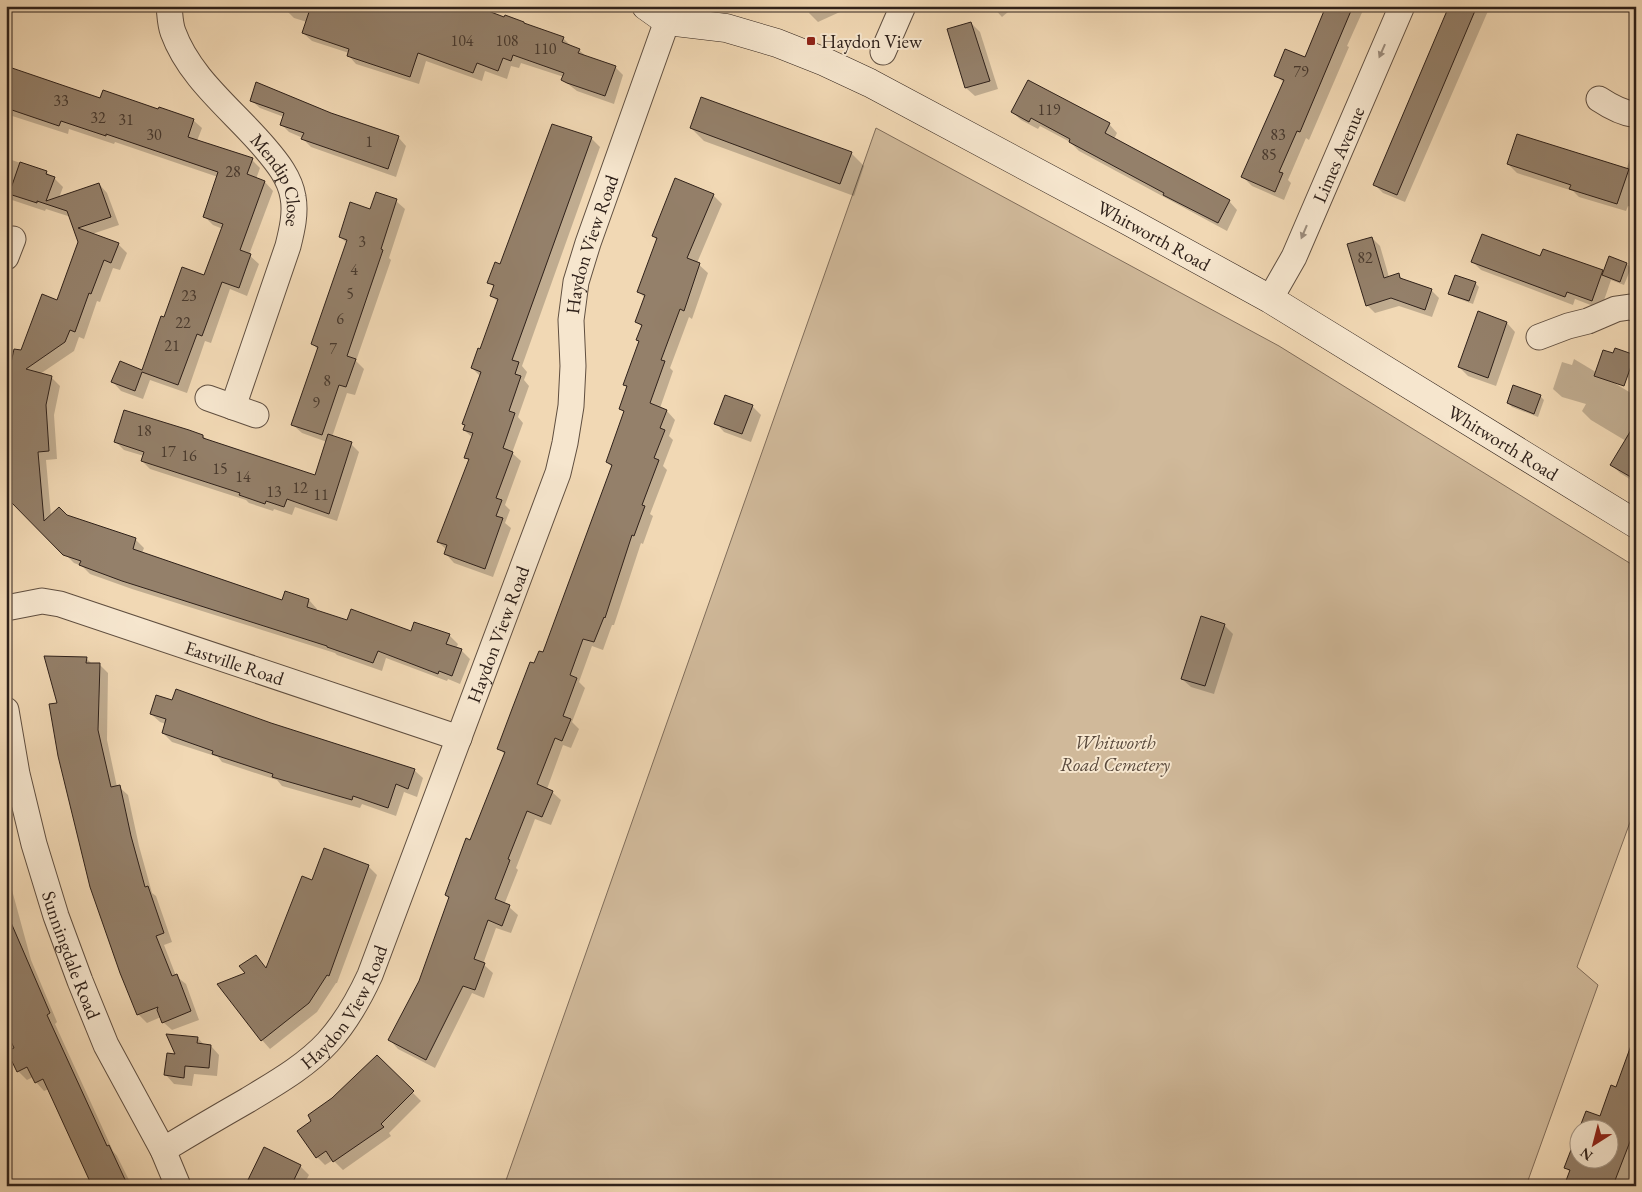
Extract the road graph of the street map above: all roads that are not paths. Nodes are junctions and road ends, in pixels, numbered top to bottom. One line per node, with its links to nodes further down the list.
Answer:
1 (169, 6): 12 (street, Mendip Close)
2 (903, 6): 5 (street)
3 (1402, 6): 8 (street, Limes Avenue, one-way to 8)
4 (656, 14): 8 (main road, Whitworth Road); 17 (street, Haydon View Road)
5 (883, 52)
6 (1599, 99): 7 (street)
7 (1636, 115)
8 (1270, 300): 14 (main road, Whitworth Road)
9 (1636, 309): 10 (street)
10 (1539, 337)
11 (208, 398): 12 (street)
12 (233, 407): 13 (street)
13 (256, 415)
14 (1636, 524)
15 (6, 608): 17 (street, Eastville Road)
16 (6, 710): 18 (street, Sunningdale Road)
17 (459, 738): 18 (street, Haydon View Road)
18 (163, 1150): 19 (street, Sunningdale Road)
19 (178, 1186)

